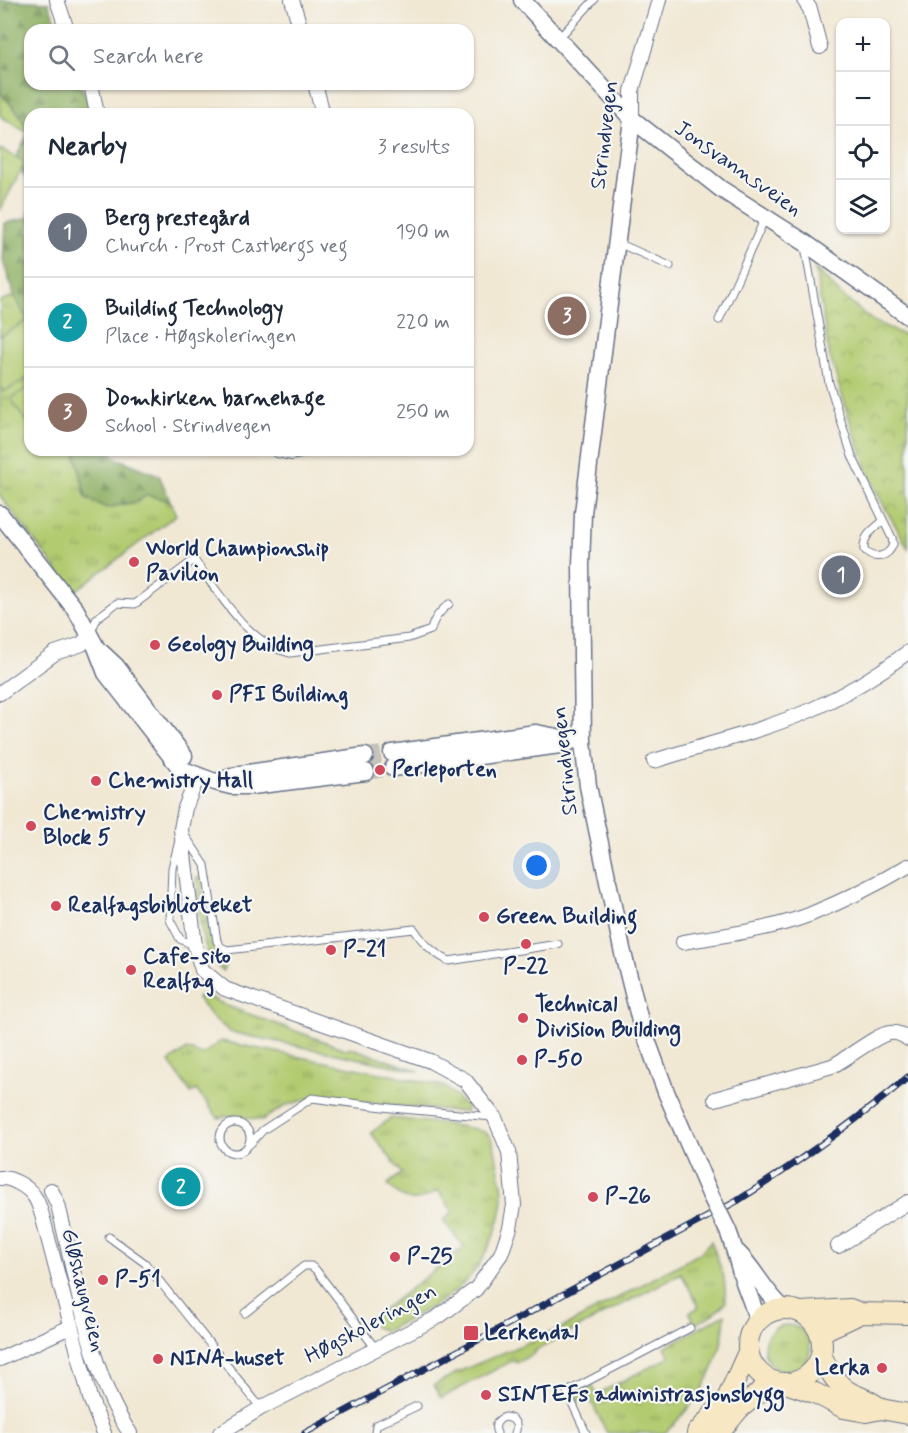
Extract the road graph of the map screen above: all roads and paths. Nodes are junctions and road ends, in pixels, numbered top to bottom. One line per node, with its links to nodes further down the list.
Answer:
1 (57, 0): 7 (street)
2 (292, 0): 8 (street)
3 (522, 0): 9 (street, Jonsvannsveien)
4 (594, 0): 9 (lane)
5 (659, 0): 15 (street, Strindvegen)
6 (804, 0): 10 (street)
7 (66, 24)
8 (299, 24)
9 (558, 40): 15 (street, Jonsvannsveien)
10 (820, 47)
11 (92, 90): 13 (street)
12 (317, 90): 14 (street)
13 (97, 108)
14 (321, 108)
15 (632, 119): 16 (street, Jonsvannsveien); 17 (street, Strindvegen)
16 (765, 218): 18 (street, Jonsvannsveien); 21 (lane)
17 (616, 242): 19 (lane); 28 (street, Strindvegen)
18 (804, 242): 20 (street, Jonsvannsveien); 22 (lane)
19 (670, 266)
20 (908, 315)
21 (718, 320)
22 (884, 521): 22 (lane)
23 (3, 523): 25 (street)
24 (448, 604): 25 (lane)
25 (93, 641): 27 (street); 31 (street)
26 (908, 652): 29 (street)
27 (0, 693)
28 (583, 742): 28 (street); 46 (street, Strindvegen, bridge)
29 (654, 761)
30 (366, 764): 31 (street)
31 (198, 776): 32 (street, Høgskoleringen)
32 (181, 830): 35 (lane); 36 (street, Høgskoleringen); 36 (lane, Høgskoleringen)
33 (908, 866): 34 (street)
34 (683, 942)
35 (558, 944)
36 (195, 946): 39 (street, Høgskoleringen)
37 (908, 1040): 38 (street)
38 (715, 1099)
39 (495, 1118): 40 (lane); 55 (street, Høgskoleringen)
40 (250, 1144): 40 (lane)
41 (0, 1178): 52 (street, Gløshaugveien)
42 (51, 1190): 65 (street)
43 (908, 1202): 45 (street)
44 (110, 1237): 61 (lane)
45 (838, 1246)
46 (737, 1252): 47 (street, Strindvegen); 51 (street, Strindvegen)
47 (792, 1310): 49 (main road); 51 (main road); 54 (main road)
48 (245, 1313): 55 (lane)
49 (860, 1313): 50 (main road); 54 (main road)
50 (908, 1314)
51 (757, 1320): 56 (main road)
52 (70, 1327): 58 (street); 64 (street, Gløshaugveien)
53 (690, 1328): 70 (lane)
54 (820, 1333): 57 (main road)
55 (376, 1349): 61 (street, Høgskoleringen)
56 (748, 1352): 59 (main road); 71 (main road)
57 (821, 1355): 59 (main road); 62 (main road)
58 (0, 1359)
59 (779, 1382): 62 (main road); 72 (main road)
60 (417, 1406): 67 (lane)
61 (261, 1407): 66 (street, Høgskoleringen)
62 (881, 1409): 63 (main road)
63 (908, 1413)
64 (104, 1433)
65 (130, 1433)
66 (220, 1433)
67 (375, 1433)
68 (497, 1433): 69 (lane)
69 (515, 1433)
70 (586, 1433)
71 (697, 1433)
72 (719, 1433)

